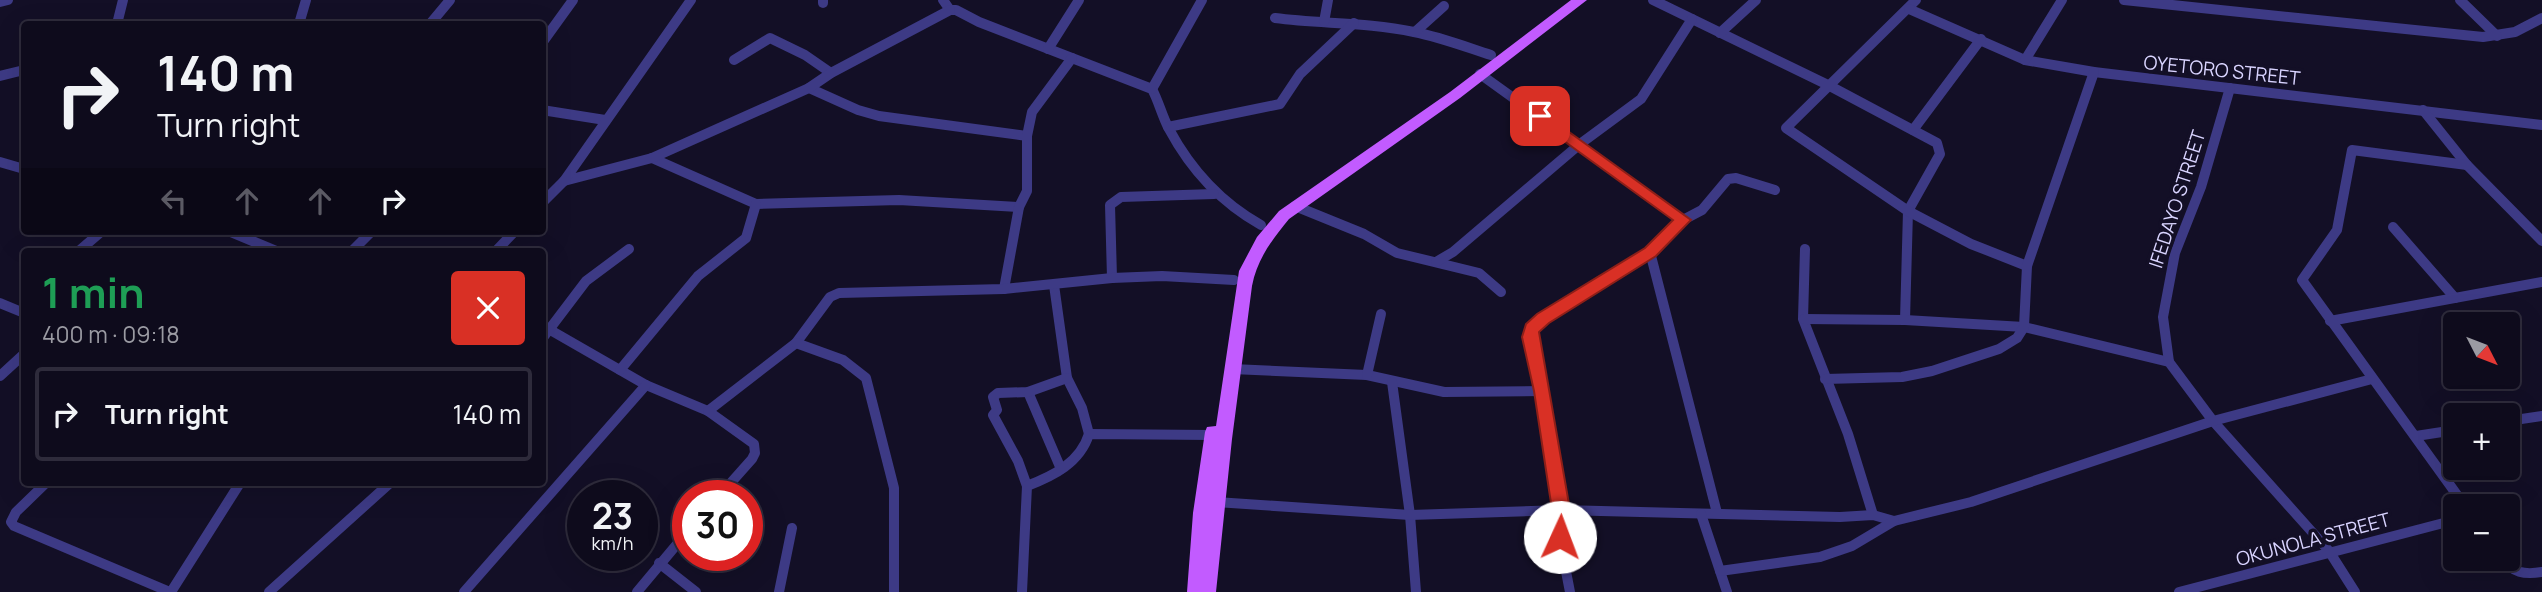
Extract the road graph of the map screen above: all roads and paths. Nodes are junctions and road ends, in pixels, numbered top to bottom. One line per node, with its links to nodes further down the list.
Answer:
1 (8, 0): 19 (street)
2 (123, 0): 27 (street)
3 (306, 0): 28 (street)
4 (450, 0): 29 (street)
5 (573, 0): 35 (street)
6 (691, 0): 53 (street)
7 (943, 0): 23 (street)
8 (1079, 0): 37 (street)
9 (1202, 0): 50 (street)
10 (1328, 0): 30 (street)
11 (1565, 0): 38 (main road)
12 (1580, 0): 45 (main road)
13 (1653, 0): 26 (street)
14 (1756, 0): 33 (street)
15 (1916, 0): 22 (street)
16 (2062, 0): 41 (street)
17 (2124, 0): 20 (street)
18 (2460, 0): 34 (street)
19 (0, 2)
20 (2154, 2): 34 (street)
21 (1444, 6): 32 (street)
22 (1909, 9): 36 (street, OYETORO STREET); 47 (street)
23 (950, 10): 37 (street); 44 (street)
24 (1275, 18): 30 (street)
25 (2542, 18): 34 (street)
26 (1692, 19): 33 (street); 58 (street)
27 (118, 21)
28 (300, 21)
29 (432, 21)
30 (1324, 22): 31 (street)
31 (1354, 23): 32 (street); 55 (street)
32 (1415, 32): 38 (street)
33 (1720, 33): 47 (street)
34 (2497, 36)
35 (546, 37)
36 (1981, 39): 41 (street, OYETORO STREET); 56 (street)
37 (1048, 49): 39 (street)
38 (1491, 55): 72 (main road)
39 (1072, 58): 50 (street); 57 (street)
40 (734, 60): 44 (street)
41 (2025, 60): 43 (street, OYETORO STREET)
42 (21, 71): 46 (street)
43 (2095, 72): 49 (street, OYETORO STREET); 87 (street)
44 (831, 73): 48 (street)
45 (1480, 75): 58 (street); 69 (main road)
46 (0, 76)
47 (1828, 85): 56 (street); 70 (street)
48 (809, 88): 57 (street); 59 (street)
49 (2230, 88): 51 (street, OYETORO STREET); 106 (street, IFEDAYO STREET)
50 (1152, 89): 55 (street)
51 (2423, 110): 54 (street, OYETORO STREET); 61 (street)
52 (546, 111): 53 (street)
53 (606, 120): 63 (street)
54 (2542, 125)
55 (1168, 127): 65 (street)
56 (1913, 130): 70 (street)
57 (1027, 136): 68 (street)
58 (1580, 144): 71 (street); 86 (street)
59 (652, 158): 63 (street); 67 (street)
60 (0, 162): 62 (street)
61 (2467, 165): 78 (street); 100 (street)
62 (21, 168)
63 (564, 181): 66 (street)
64 (1775, 190): 71 (street)
65 (1213, 194): 72 (street); 88 (street)
66 (546, 199)
67 (755, 204): 68 (street); 108 (street)
68 (1019, 206): 92 (street)
69 (1295, 206): 86 (street); 107 (main road)
70 (1908, 211): 87 (street); 99 (street)
71 (1683, 220): 85 (street)
72 (1261, 225): 89 (main road)
73 (2393, 227): 94 (street)
74 (97, 235): 79 (street)
75 (238, 235): 80 (street)
76 (368, 235): 81 (street)
77 (511, 235): 82 (street)
78 (2542, 241)
79 (82, 248)
80 (269, 248)
81 (355, 248)
82 (499, 248)
83 (629, 249): 102 (street)
84 (1805, 249): 98 (street)
85 (1650, 252): 116 (street); 135 (street)
86 (1436, 262): 93 (street)
87 (2027, 266): 101 (street)
88 (1112, 278): 89 (street); 91 (street)
89 (1234, 280): 124 (main road)
90 (2542, 282): 94 (street)
91 (1054, 285): 92 (street); 111 (street)
92 (1004, 289): 104 (street)
93 (1501, 292)
94 (2455, 298): 100 (street)
95 (0, 303): 96 (street)
96 (21, 312)
97 (1381, 314): 109 (street)
98 (1804, 319): 99 (street); 112 (street)
99 (1905, 320): 101 (street)
100 (2330, 321): 113 (street)
101 (2024, 327): 106 (street); 112 (street)
102 (552, 331): 103 (street); 108 (street)
103 (546, 336)
104 (796, 343): 118 (street); 154 (street)
105 (21, 357): 110 (street)
106 (2169, 362): 121 (street)
107 (1232, 369): 109 (street); 133 (main road)
108 (620, 370): 115 (street)
109 (1367, 375): 114 (street)
110 (0, 376)
111 (1067, 378): 117 (street); 123 (street)
112 (1825, 379): 138 (street)
113 (2372, 379): 121 (street); 125 (street)
114 (1392, 382): 116 (street); 137 (street)
115 (646, 385): 118 (street); 150 (street)
116 (1542, 391): 134 (street)
117 (1028, 392): 126 (street); 131 (street)
118 (708, 411): 127 (street)
119 (2542, 416): 120 (street)
120 (2520, 419)
121 (2213, 421): 139 (street); 143 (street)
122 (2443, 432): 125 (street)
123 (1089, 434): 124 (street); 126 (street)
124 (1213, 435): 156 (main road)
125 (2416, 436): 132 (street)
126 (1061, 468): 131 (street)
127 (733, 480)
128 (43, 486): 148 (street)
129 (238, 486): 148 (street)
130 (387, 486): 149 (street)
131 (1027, 486): 155 (street)
132 (2457, 494)
133 (1216, 502): 137 (street); 157 (main road)
134 (1558, 510): 136 (street); 137 (street); 159 (street)
135 (1717, 513): 136 (street); 138 (street)
136 (1701, 514): 145 (street)
137 (1410, 515): 158 (street)
138 (1872, 515): 139 (street)
139 (1894, 521): 145 (street)
140 (2443, 523): 143 (street, OKUNOLA STREET)
141 (792, 528): 153 (street)
142 (672, 549): 144 (street)
143 (2329, 551): 161 (street, OKUNOLA STREET); 162 (street)
144 (660, 563): 151 (street); 152 (street)
145 (1720, 570): 160 (street)
146 (2514, 571): 147 (street)
147 (2542, 572)
148 (170, 592)
149 (269, 592)
150 (464, 592)
151 (637, 592)
152 (696, 592)
153 (779, 592)
154 (894, 592)
155 (1022, 592)
156 (1196, 592)
157 (1208, 592)
158 (1416, 592)
159 (1570, 592)
160 (1727, 592)
161 (2179, 592)
162 (2355, 592)

